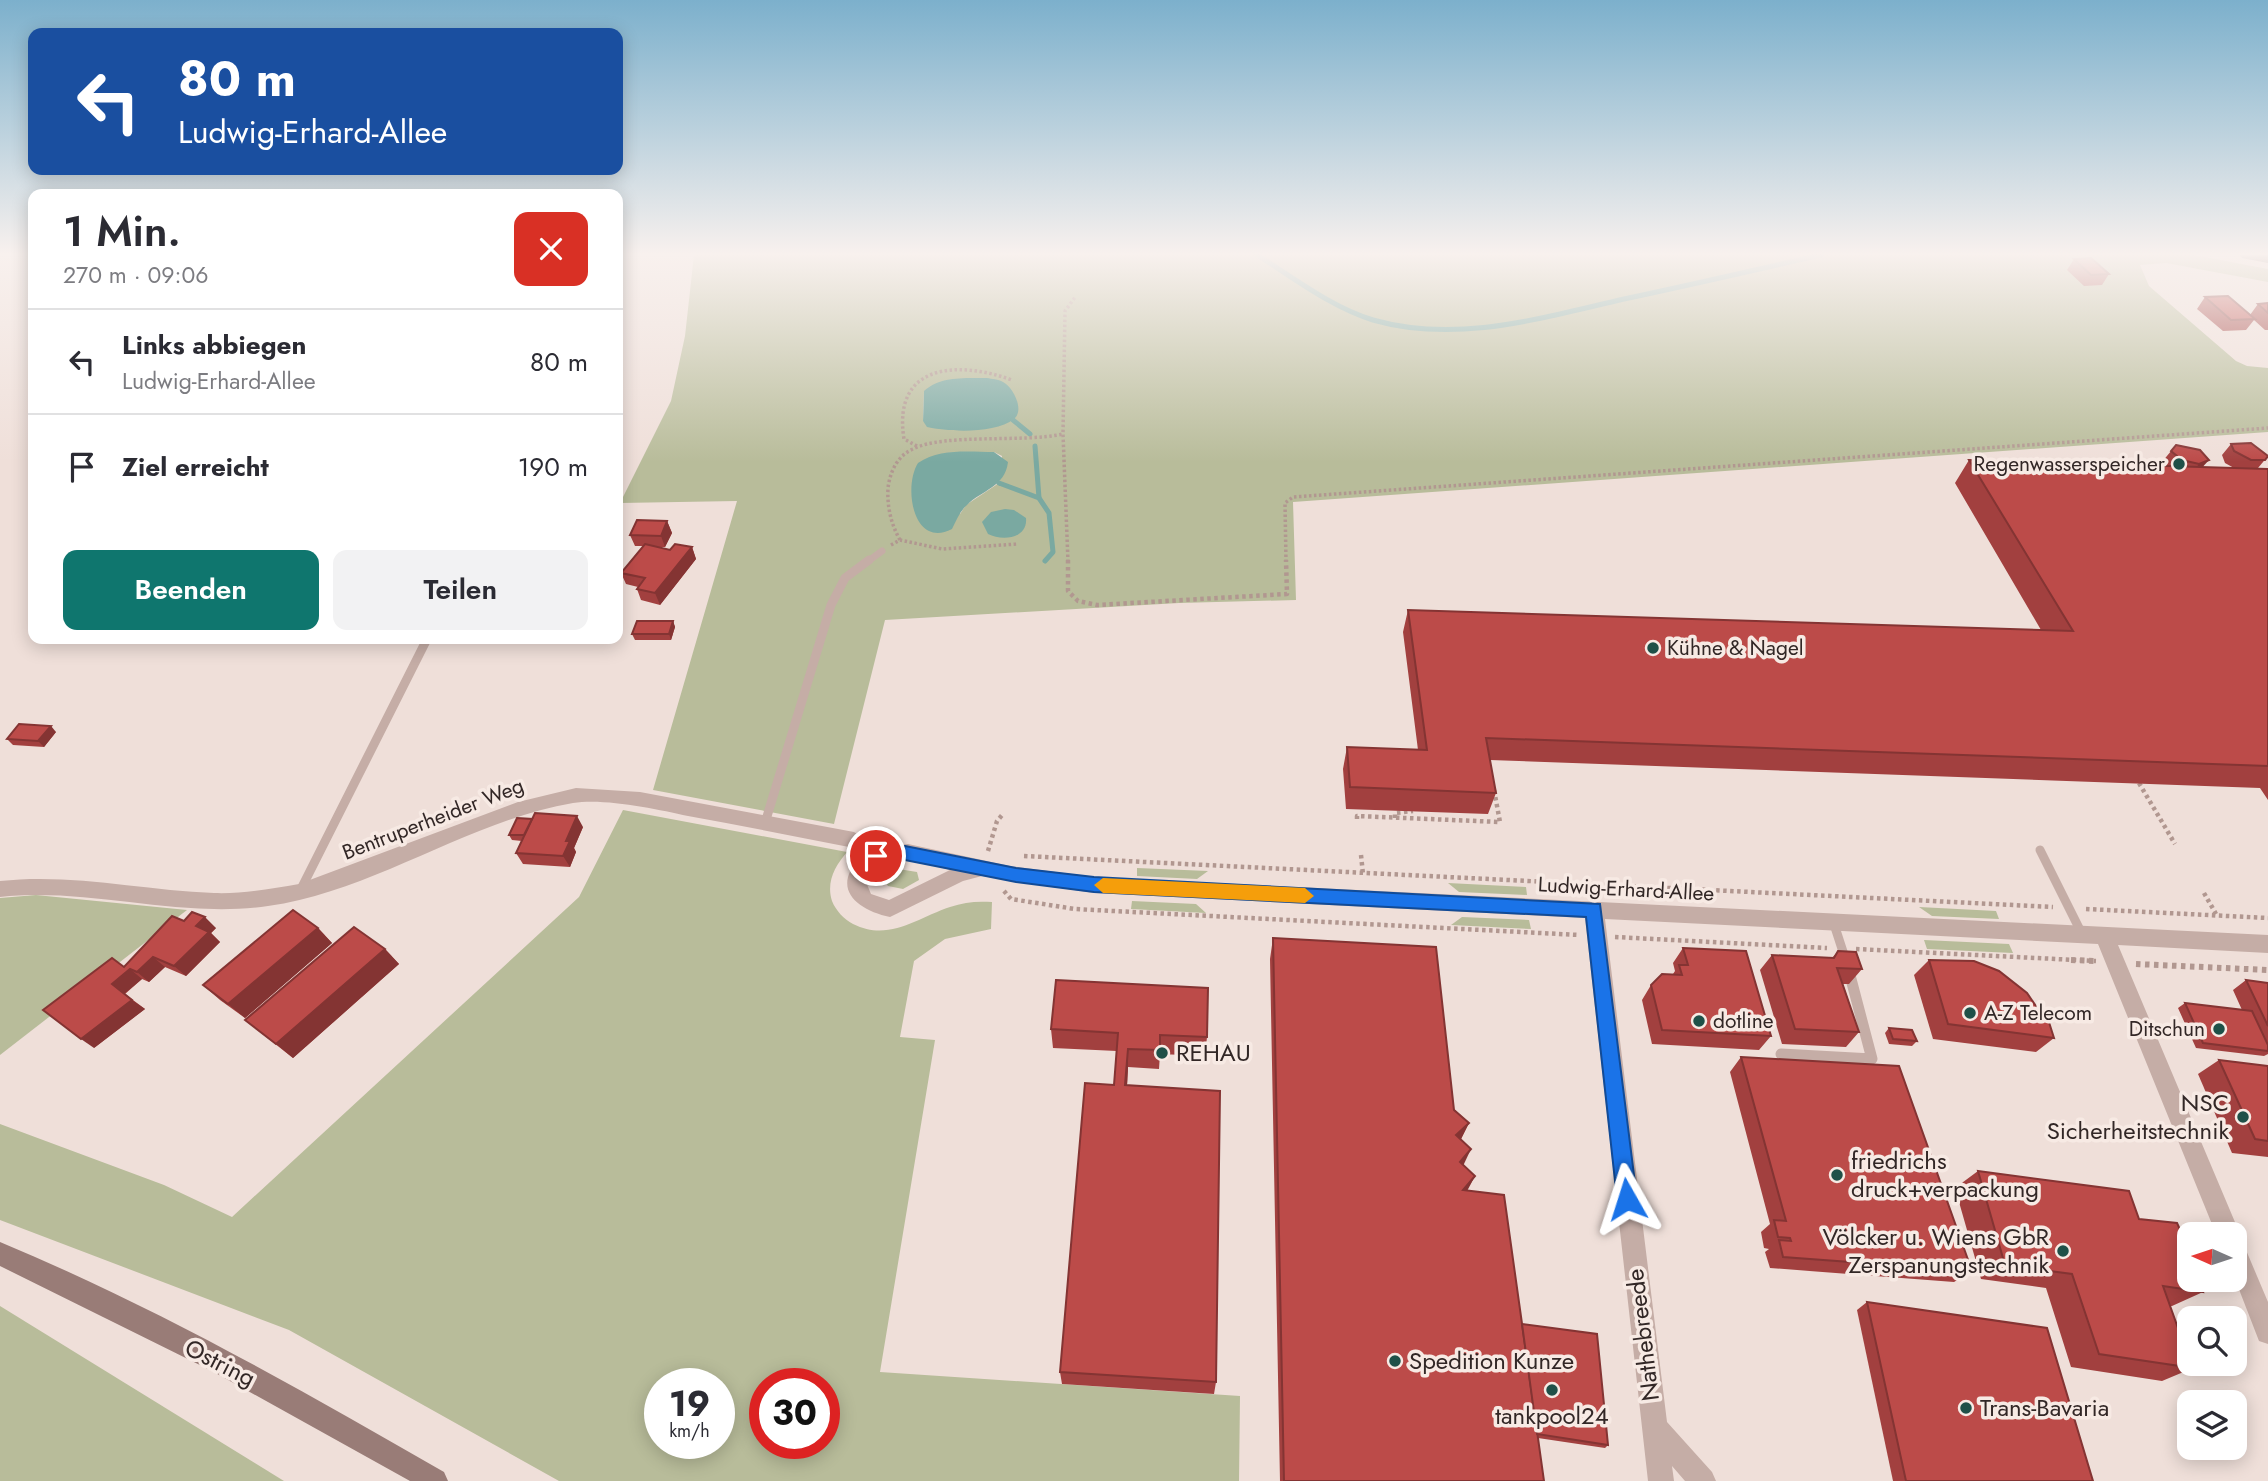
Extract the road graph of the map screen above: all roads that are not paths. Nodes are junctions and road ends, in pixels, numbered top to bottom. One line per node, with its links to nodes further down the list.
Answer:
1 (881, 551): 3 (lane)
2 (424, 644): 8 (lane)
3 (765, 823): 5 (street, Bentruperheider Weg); 8 (street, Bentruperheider Weg)
4 (2040, 850): 11 (lane)
5 (876, 856): 6 (street, Ludwig-Erhard-Allee); 6 (street, Ludwig-Erhard-Allee)
6 (983, 869): 9 (street, Ludwig-Erhard-Allee)
7 (0, 888): 8 (street, Bentruperheider Weg)
8 (299, 892)
9 (1594, 910): 10 (street, Ludwig-Erhard-Allee); 19 (street, Nathebreede)
10 (1833, 922): 11 (street, Ludwig-Erhard-Allee); 14 (lane)
11 (2081, 934): 12 (street, Ludwig-Erhard-Allee)
12 (2105, 935): 13 (street, Ludwig-Erhard-Allee); 15 (street)
13 (2268, 944)
14 (1781, 1054)
15 (2223, 1222)
16 (0, 1254): 20 (main road, Ostring)
17 (2247, 1280): 18 (street)
18 (2268, 1332)
19 (1654, 1427): 21 (street, Nathebreede); 22 (street, Nathebreede)
20 (435, 1481)
21 (1661, 1481)
22 (1703, 1481)

